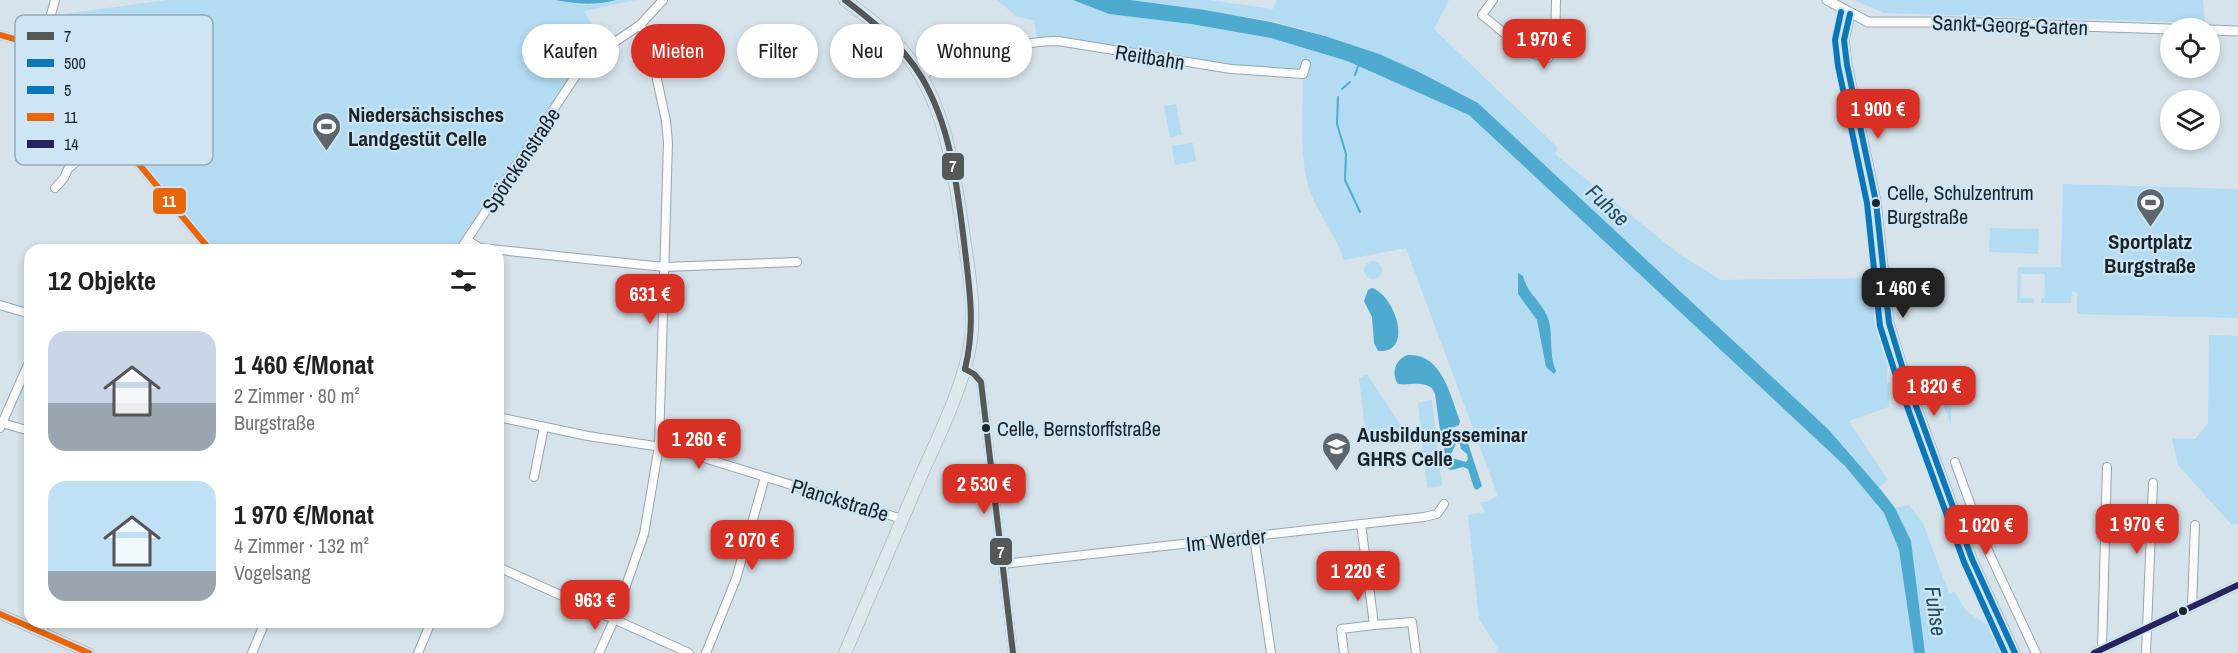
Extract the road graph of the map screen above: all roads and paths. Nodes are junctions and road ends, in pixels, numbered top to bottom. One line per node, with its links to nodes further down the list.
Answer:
1 (55, 0): 8 (street)
2 (663, 0): 9 (street, Spörckenstraße)
3 (845, 0): 18 (main road)
4 (1493, 0): 5 (street)
5 (1556, 0)
6 (1827, 0): 7 (street, Sankt-Georg-Garten)
7 (1850, 14): 10 (street, Sankt-Georg-Garten); 76 (street)
8 (51, 15)
9 (641, 24)
10 (2160, 29)
11 (2220, 30): 13 (street)
12 (631, 31): 24 (street, Spörckenstraße)
13 (2238, 31)
14 (0, 35): 15 (street)
15 (15, 39)
16 (1032, 42): 17 (street, Reitbahn)
17 (1306, 64)
18 (916, 69)
19 (657, 78): 30 (street)
20 (922, 78): 33 (main road)
21 (73, 165): 23 (street)
22 (139, 165): 25 (street)
23 (55, 188)
24 (467, 240): 26 (street, Spörckenstraße); 27 (street)
25 (205, 244)
26 (464, 244)
27 (474, 244)
28 (504, 250): 30 (street)
29 (797, 262): 30 (street)
30 (664, 267): 39 (street)
31 (0, 305): 32 (street)
32 (24, 312)
33 (965, 369): 46 (main road); 50 (street)
34 (24, 374): 36 (street)
35 (504, 418): 37 (street, Planckstraße)
36 (1, 426): 38 (street)
37 (544, 427): 39 (street, Planckstraße); 42 (street)
38 (24, 430)
39 (659, 446): 43 (street, Planckstraße); 55 (street)
40 (1955, 462): 77 (street)
41 (2107, 467): 64 (street)
42 (534, 477)
43 (765, 477): 46 (street, Planckstraße); 70 (street)
44 (2153, 483): 62 (street)
45 (1444, 504): 47 (street, Im Werder)
46 (902, 519): 71 (main road)
47 (1361, 524): 49 (street, Im Werder); 57 (street)
48 (2195, 525): 53 (street)
49 (1254, 537): 50 (street, Im Werder); 73 (street)
50 (1003, 564): 72 (street)
51 (504, 570): 55 (street)
52 (2238, 585): 53 (street)
53 (2192, 607): 62 (street)
54 (0, 614): 56 (street)
55 (614, 620): 68 (street); 69 (street)
56 (24, 624)
57 (1374, 626): 74 (street); 75 (street)
58 (33, 628): 63 (street)
59 (44, 628): 63 (street)
60 (262, 628): 66 (street)
61 (428, 628): 67 (street)
62 (2146, 628): 64 (street); 79 (street)
63 (42, 632): 65 (street)
64 (2102, 649): 78 (street)
65 (89, 653)
66 (252, 653)
67 (418, 653)
68 (599, 653)
69 (689, 653)
70 (706, 653)
71 (845, 653)
72 (1013, 653)
73 (1271, 653)
74 (1344, 653)
75 (1416, 653)
76 (2015, 653)
77 (2036, 653)
78 (2094, 653)
79 (2146, 653)

